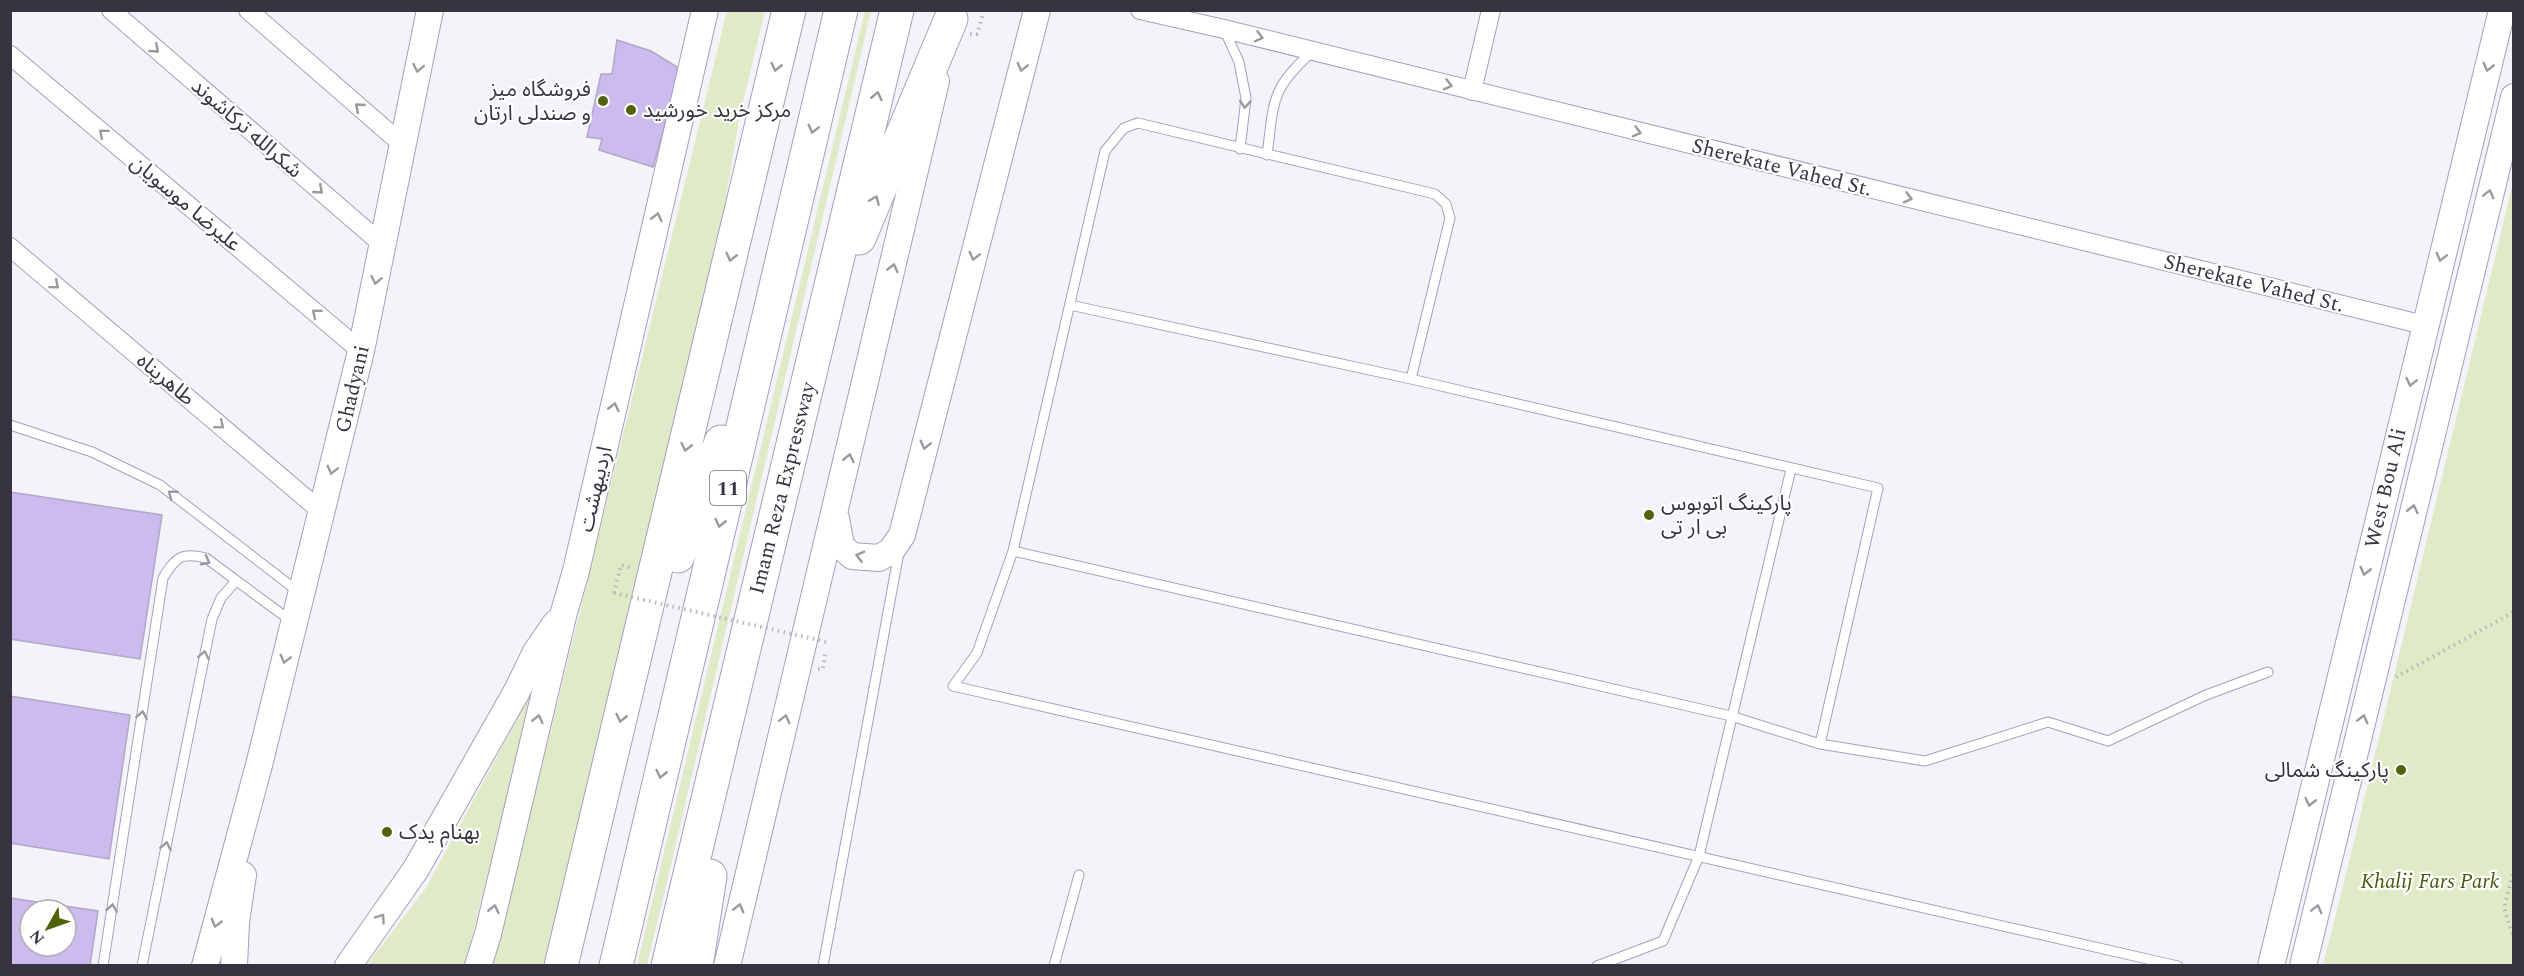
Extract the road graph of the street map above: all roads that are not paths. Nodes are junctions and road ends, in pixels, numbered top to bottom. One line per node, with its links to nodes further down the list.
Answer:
1 (111, 10): 21 (street, شکرالله ترکاشوند, one-way to 21)
2 (248, 10): 18 (street, one-way to 2)
3 (430, 10): 18 (main road, Ghadyani, one-way to 18)
4 (705, 10): 37 (main road, اردیبهشت, one-way to 4)
5 (789, 10): 41 (highway, one-way to 41)
6 (841, 10): 24 (highway, 11, one-way to 24)
7 (897, 10): 26 (highway, Imam Reza Expressway / 11, one-way to 7)
8 (1037, 10): 33 (main road, one-way to 33)
9 (1140, 10): 13 (street, Sherekate Vahed St.)
10 (1491, 10): 16 (street)
11 (2502, 10): 25 (main road, West Bou Ali, one-way to 25)
12 (960, 21): 26 (highway, one-way to 12); 32 (main road, one-way to 12)
13 (1224, 29): 14 (street, Sherekate Vahed St., one-way to 14); 19 (lane, one-way to 19)
14 (1312, 51): 16 (street, Sherekate Vahed St., one-way to 16); 20 (lane)
15 (10, 55): 27 (street, علیرضا موسویان, one-way to 15)
16 (1472, 91): 25 (street, Sherekate Vahed St., one-way to 25)
17 (2514, 97): 63 (main road, West Bou Ali, one-way to 17)
18 (403, 145): 21 (main road, Ghadyani)
19 (1240, 149): 20 (lane); 23 (lane)
20 (1267, 155): 28 (lane)
21 (383, 245): 27 (main road, Ghadyani, one-way to 27)
22 (10, 247): 31 (street, طاهرپناه, one-way to 31)
23 (1070, 305): 28 (lane); 34 (lane)
24 (768, 316): 41 (highway); 55 (highway, 11, one-way to 55)
25 (2424, 325): 62 (main road, West Bou Ali, one-way to 62)
26 (820, 332): 39 (highway, Imam Reza Expressway / 11)
27 (361, 351): 31 (main road, Ghadyani, one-way to 31)
28 (1412, 379): 30 (lane)
29 (10, 425): 36 (lane, one-way to 29)
30 (1791, 469): 42 (lane); 43 (lane)
31 (322, 512): 36 (main road, Ghadyani)
32 (835, 515): 33 (main road, one-way to 32); 58 (main road, one-way to 32)
33 (902, 535): 59 (lane)
34 (1013, 551): 42 (lane); 45 (lane)
35 (235, 582): 38 (lane); 48 (lane, one-way to 35); 49 (lane, one-way to 35)
36 (302, 594): 38 (main road, Ghadyani)
37 (564, 612): 52 (main road, one-way to 37); 53 (main road, اردیبهشت, one-way to 37)
38 (294, 623): 44 (main road, Ghadyani, one-way to 44)
39 (745, 643): 56 (highway, Imam Reza Expressway / 11); 57 (highway)
40 (2268, 672): 43 (lane)
41 (629, 687): 54 (highway, one-way to 54)
42 (1731, 716): 43 (lane); 45 (lane)
43 (1820, 744)
44 (259, 765): 50 (main road, one-way to 50); 51 (main road)
45 (1699, 856): 47 (lane); 61 (lane)
46 (1079, 875): 60 (lane)
47 (2172, 965)
48 (103, 966)
49 (142, 966)
50 (205, 966)
51 (234, 966)
52 (348, 966)
53 (478, 966)
54 (561, 966)
55 (616, 966)
56 (668, 966)
57 (696, 966)
58 (727, 966)
59 (823, 966)
60 (1054, 966)
61 (1597, 966)
62 (2271, 966)
63 (2303, 966)

